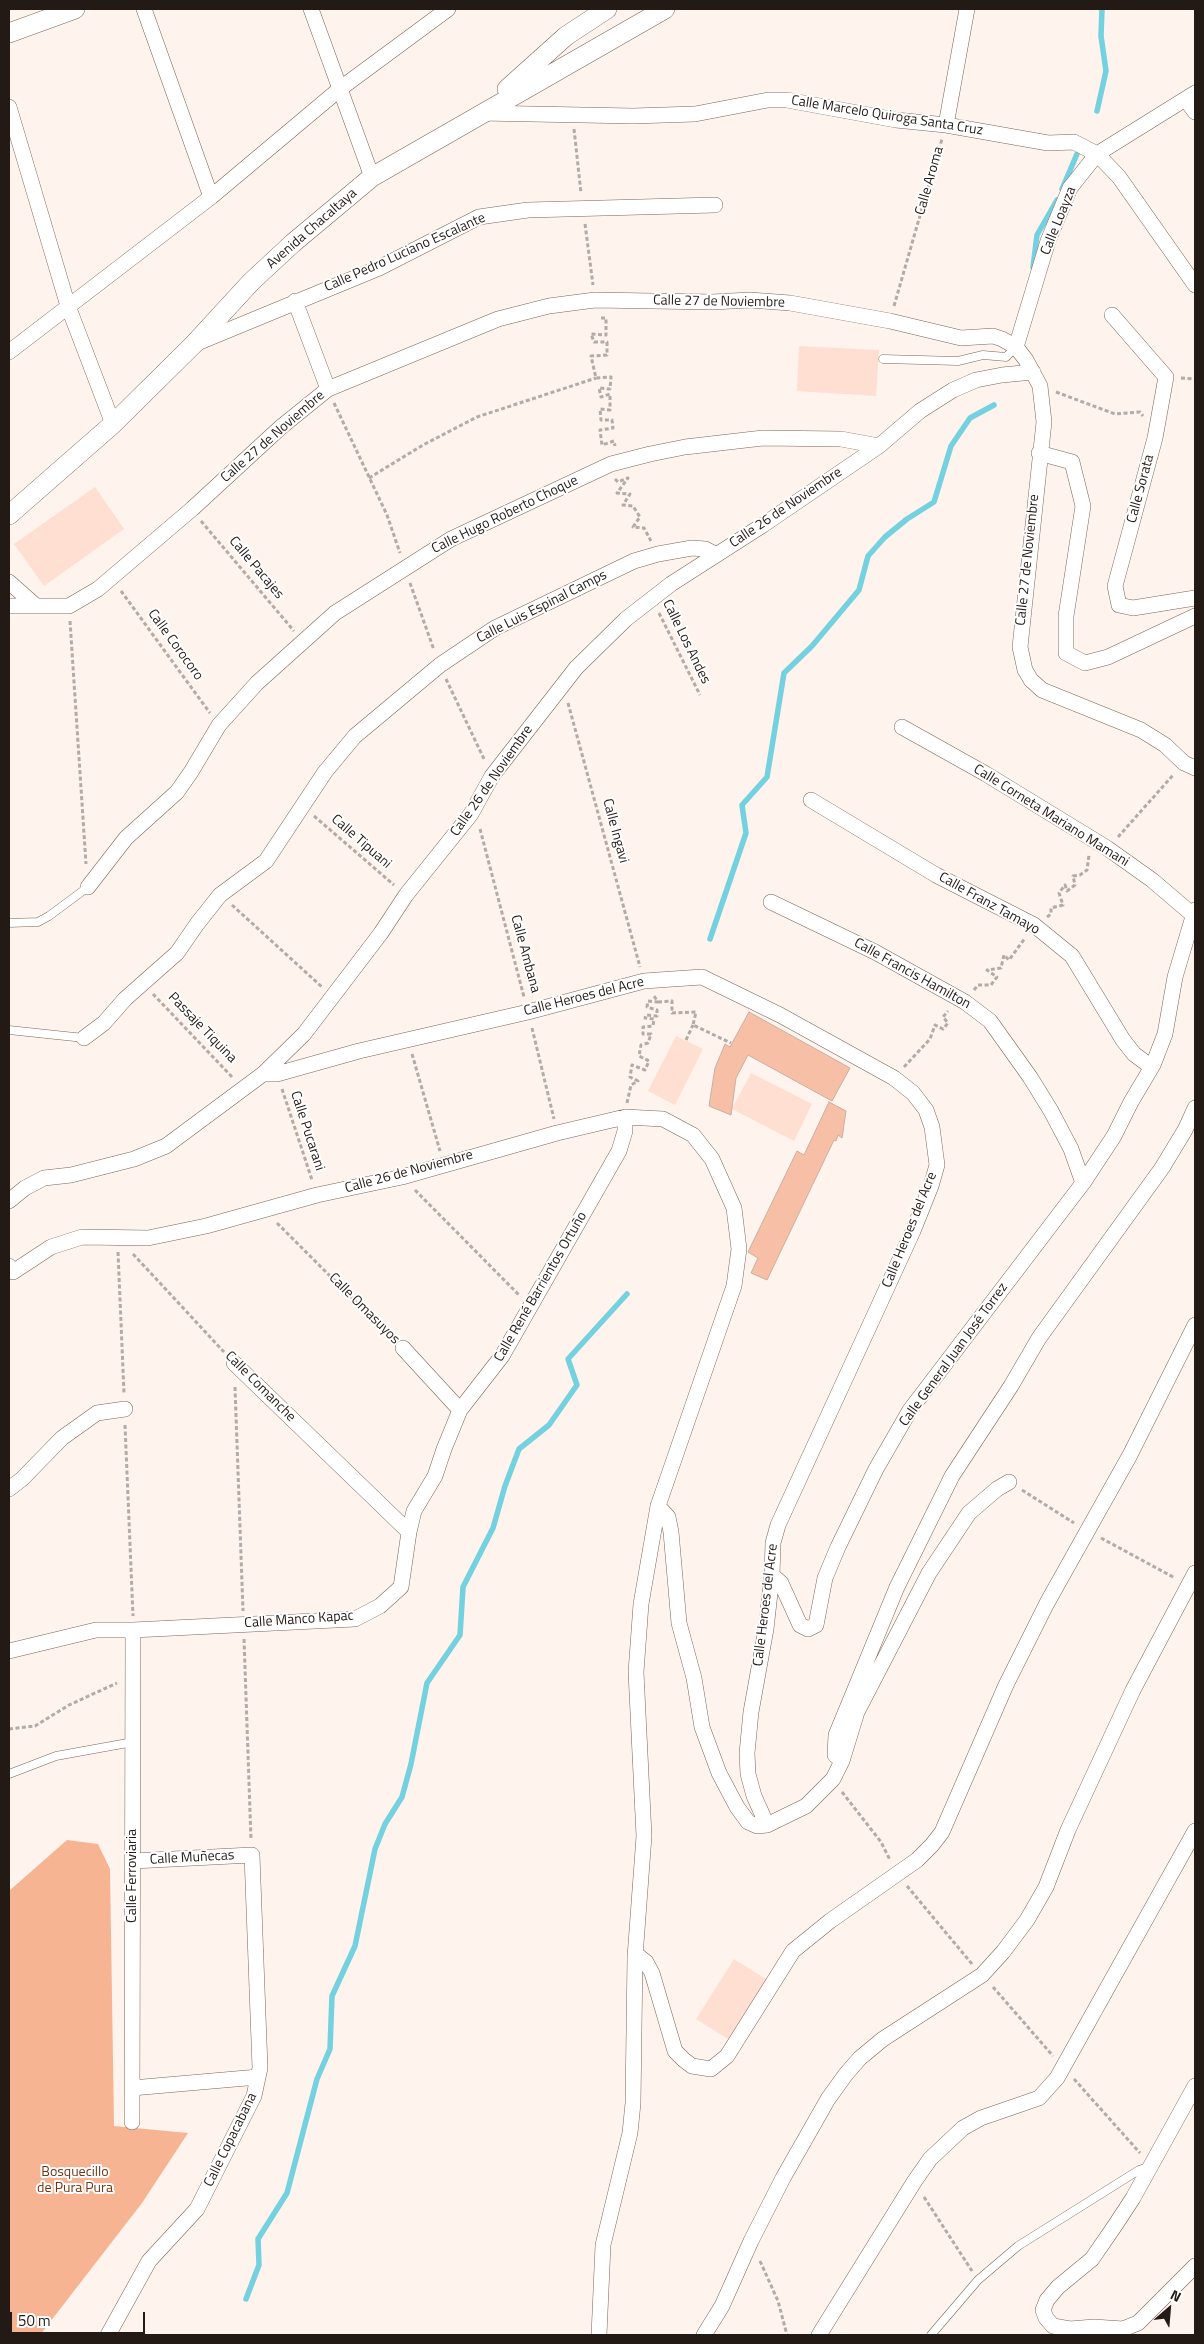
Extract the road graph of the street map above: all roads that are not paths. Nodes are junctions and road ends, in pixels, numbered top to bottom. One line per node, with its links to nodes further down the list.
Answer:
1 (74, 9): 8 (street)
2 (144, 9): 17 (street)
3 (311, 9): 9 (street)
4 (448, 9): 9 (street)
5 (607, 9): 13 (street)
6 (665, 9): 13 (street, Avenida Chacaltaya)
7 (967, 9): 14 (street)
8 (9, 33)
9 (341, 88): 16 (street); 17 (street)
10 (1191, 96): 12 (street); 15 (street, Calle Loayza)
11 (9, 107): 21 (street)
12 (1195, 112)
13 (480, 114): 14 (street, Calle Marcelo Quiroga Santa Cruz); 16 (street, Avenida Chacaltaya)
14 (946, 124): 15 (street, Calle Marcelo Quiroga Santa Cruz)
15 (1097, 154): 19 (street, Calle Marcelo Quiroga Santa Cruz); 24 (street, Calle Loayza)
16 (372, 177): 23 (street, Avenida Chacaltaya)
17 (210, 197): 21 (street)
18 (715, 205): 20 (street, Calle Pedro Luciano Escalante)
19 (1195, 285)
20 (295, 300): 23 (street, Calle Pedro Luciano Escalante); 28 (street)
21 (68, 306): 25 (street); 29 (street)
22 (1112, 315): 35 (street, Calle Sorata)
23 (194, 344): 29 (street, Avenida Chacaltaya)
24 (1016, 347): 26 (lane); 27 (street, Calle 27 de Noviembre); 28 (street, Calle 27 de Noviembre)
25 (9, 352)
26 (883, 359)
27 (1033, 372): 30 (street, Calle 26 de Noviembre); 31 (street, Calle 27 de Noviembre)
28 (328, 389): 37 (street, Calle 27 de Noviembre)
29 (113, 424): 32 (street, Avenida Chacaltaya)
30 (878, 446): 33 (street, Calle 26 de Noviembre); 42 (street, Calle Hugo Roberto Choque)
31 (1040, 453): 38 (street); 40 (street, Calle 27 de Noviembre)
32 (9, 515)
33 (715, 554): 47 (street, Calle Luis Espinal Camps); 49 (street, Calle 26 de Noviembre)
34 (9, 582): 37 (street)
35 (1195, 598)
36 (9, 606): 37 (street)
37 (36, 606)
38 (1195, 616)
39 (902, 727): 44 (street, Calle Corneta Mariano Mamani)
40 (1195, 768)
41 (811, 800): 48 (street, Calle Franz Tamayo)
42 (88, 887): 45 (lane)
43 (771, 902): 52 (street, Calle Francis Hamilton)
44 (1194, 912): 48 (street, Calle General Juan José Torrez)
45 (9, 923)
46 (9, 1030): 47 (lane)
47 (84, 1038)
48 (1153, 1065): 52 (street, Calle General Juan José Torrez)
49 (270, 1074): 53 (street, Calle 26 de Noviembre); 65 (street, Calle Heroes del Acre)
50 (1195, 1108): 69 (street)
51 (625, 1117): 54 (street, Calle 26 de Noviembre); 59 (street, Calle René Barrientos Ortuño); 62 (street, Calle 26 de Noviembre)
52 (1083, 1183): 65 (street, Calle General Juan José Torrez)
53 (9, 1201)
54 (10, 1272)
55 (1195, 1325): 75 (street)
56 (402, 1348): 59 (street, Calle Omasuyos)
57 (234, 1363): 63 (street, Calle Comanche)
58 (125, 1409): 61 (street)
59 (460, 1410): 63 (street, Calle René Barrientos Ortuño)
60 (1009, 1482): 69 (street)
61 (9, 1489)
62 (658, 1506): 71 (street); 75 (street, Calle 26 de Noviembre)
63 (409, 1532): 66 (street, Calle Manco Kapac)
64 (1195, 1573): 85 (street)
65 (772, 1575): 71 (street, Calle Heroes del Acre)
66 (133, 1630): 67 (street, Calle Manco Kapac); 68 (street, Calle Ferroviaria)
67 (9, 1651)
68 (133, 1742): 70 (lane); 74 (street, Calle Ferroviaria)
69 (842, 1761): 71 (street)
70 (9, 1774)
71 (767, 1825)
72 (1195, 1831): 86 (street)
73 (252, 1855): 74 (street, Calle Muñecas); 76 (street, Calle Copacabana)
74 (133, 1861): 78 (street, Calle Ferroviaria)
75 (635, 1957): 84 (street, Calle 26 de Noviembre)
76 (258, 2076): 78 (street); 83 (street, Calle Copacabana)
77 (1195, 2086): 80 (street)
78 (132, 2088): 79 (street, Calle Ferroviaria)
79 (132, 2122)
80 (1151, 2166): 82 (street); 87 (lane)
81 (1195, 2266): 82 (street)
82 (1142, 2329)
83 (108, 2335)
84 (599, 2335)
85 (704, 2335)
86 (819, 2335)
87 (931, 2335)

